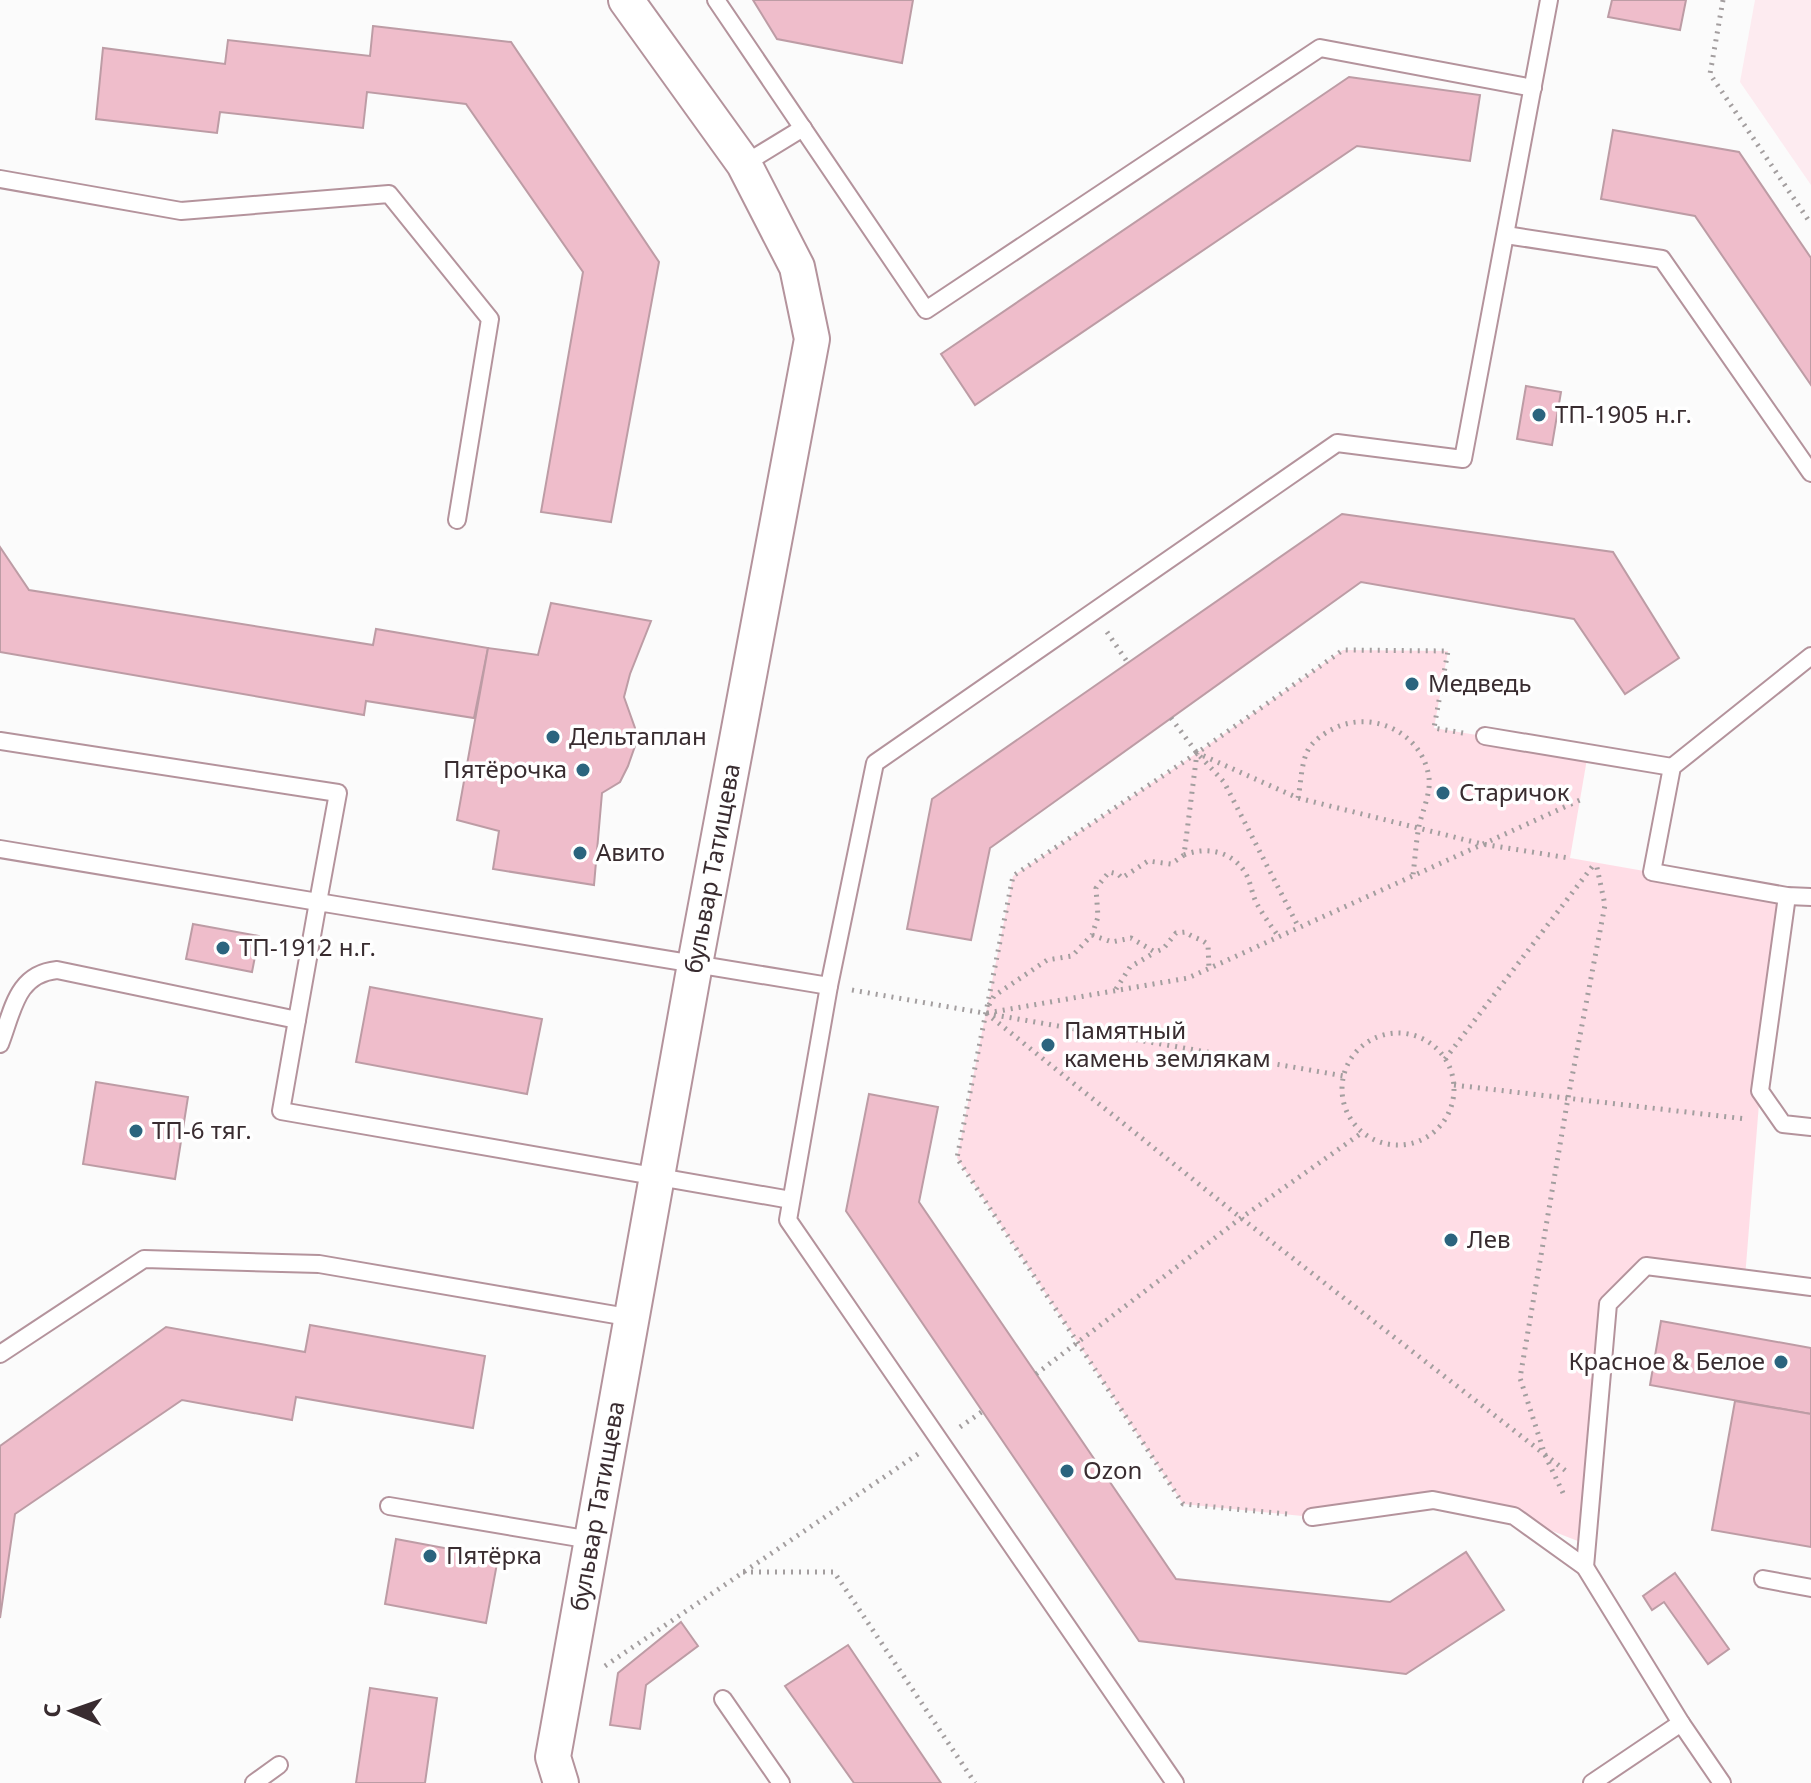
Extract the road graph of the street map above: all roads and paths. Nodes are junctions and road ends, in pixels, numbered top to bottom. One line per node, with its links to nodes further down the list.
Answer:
1 (626, 0): 7 (street, бульвар Татищева)
2 (716, 0): 6 (lane)
3 (1549, 0): 5 (lane)
4 (1723, 0): 9 (path)
5 (1533, 88): 6 (lane); 10 (lane)
6 (803, 128): 7 (lane)
7 (744, 164): 36 (street, бульвар Татищева)
8 (0, 179): 12 (lane)
9 (1811, 224)
10 (1506, 235): 11 (lane); 13 (lane)
11 (1811, 473)
12 (457, 520)
13 (1094, 612): 15 (path); 38 (lane)
14 (1811, 656): 20 (lane)
15 (1128, 663)
16 (1171, 718): 19 (path)
17 (1485, 736): 19 (path); 20 (lane)
18 (0, 741): 31 (lane)
19 (1197, 753): 21 (path); 26 (path); 32 (path); 40 (path)
20 (1672, 767): 29 (lane)
21 (1298, 798): 23 (path); 23 (path)
22 (1580, 800): 24 (path)
23 (1418, 828): 24 (path); 28 (path)
24 (1482, 844): 27 (path); 28 (path)
25 (0, 849): 31 (lane)
26 (1184, 855): 33 (path); 34 (path)
27 (1569, 858)
28 (1412, 876): 32 (path)
29 (1787, 896): 30 (lane); 47 (lane)
30 (1811, 897)
31 (318, 902): 36 (lane); 41 (lane)
32 (1299, 928): 34 (path)
33 (1092, 935): 35 (path); 40 (path)
34 (1279, 937): 37 (path)
35 (1155, 952): 37 (path); 39 (path)
36 (695, 964): 38 (lane); 50 (street, бульвар Татищева)
37 (1209, 969): 39 (path)
38 (829, 986): 40 (path); 51 (lane)
39 (1116, 989): 40 (path)
40 (986, 1013): 44 (path); 52 (path); 55 (path)
41 (297, 1020): 42 (lane); 50 (lane)
42 (0, 1044)
43 (1445, 1059): 44 (path); 45 (path); 46 (path)
44 (1344, 1076): 49 (path)
45 (1454, 1085): 46 (path); 49 (path)
46 (1568, 1098): 47 (path); 60 (path)
47 (1783, 1124): 48 (lane)
48 (1811, 1127)
49 (1363, 1132): 52 (path)
50 (658, 1177): 51 (lane); 54 (street, бульвар Татищева)
51 (791, 1200): 59 (lane)
52 (1241, 1218): 55 (path); 60 (path)
53 (1811, 1287): 61 (lane)
54 (633, 1318): 56 (lane); 64 (street, бульвар Татищева)
55 (1077, 1342): 57 (path); 63 (path)
56 (0, 1354)
57 (1036, 1374)
58 (983, 1411): 59 (path)
59 (939, 1440): 67 (path); 78 (lane)
60 (1545, 1455): 61 (path); 65 (path)
61 (1592, 1491): 65 (lane)
62 (389, 1506): 64 (lane)
63 (1312, 1517): 66 (lane)
64 (591, 1540): 70 (street, бульвар Татищева)
65 (1588, 1545): 66 (lane)
66 (1585, 1567): 72 (lane)
67 (742, 1572): 70 (path); 77 (path)
68 (1763, 1579): 69 (lane)
69 (1811, 1588)
70 (564, 1693): 75 (street, бульвар Татищева)
71 (723, 1699): 76 (lane)
72 (1681, 1723): 79 (lane); 80 (lane)
73 (279, 1765): 74 (lane)
74 (254, 1783)
75 (561, 1783)
76 (781, 1783)
77 (975, 1783)
78 (1175, 1783)
79 (1592, 1783)
80 (1722, 1783)

